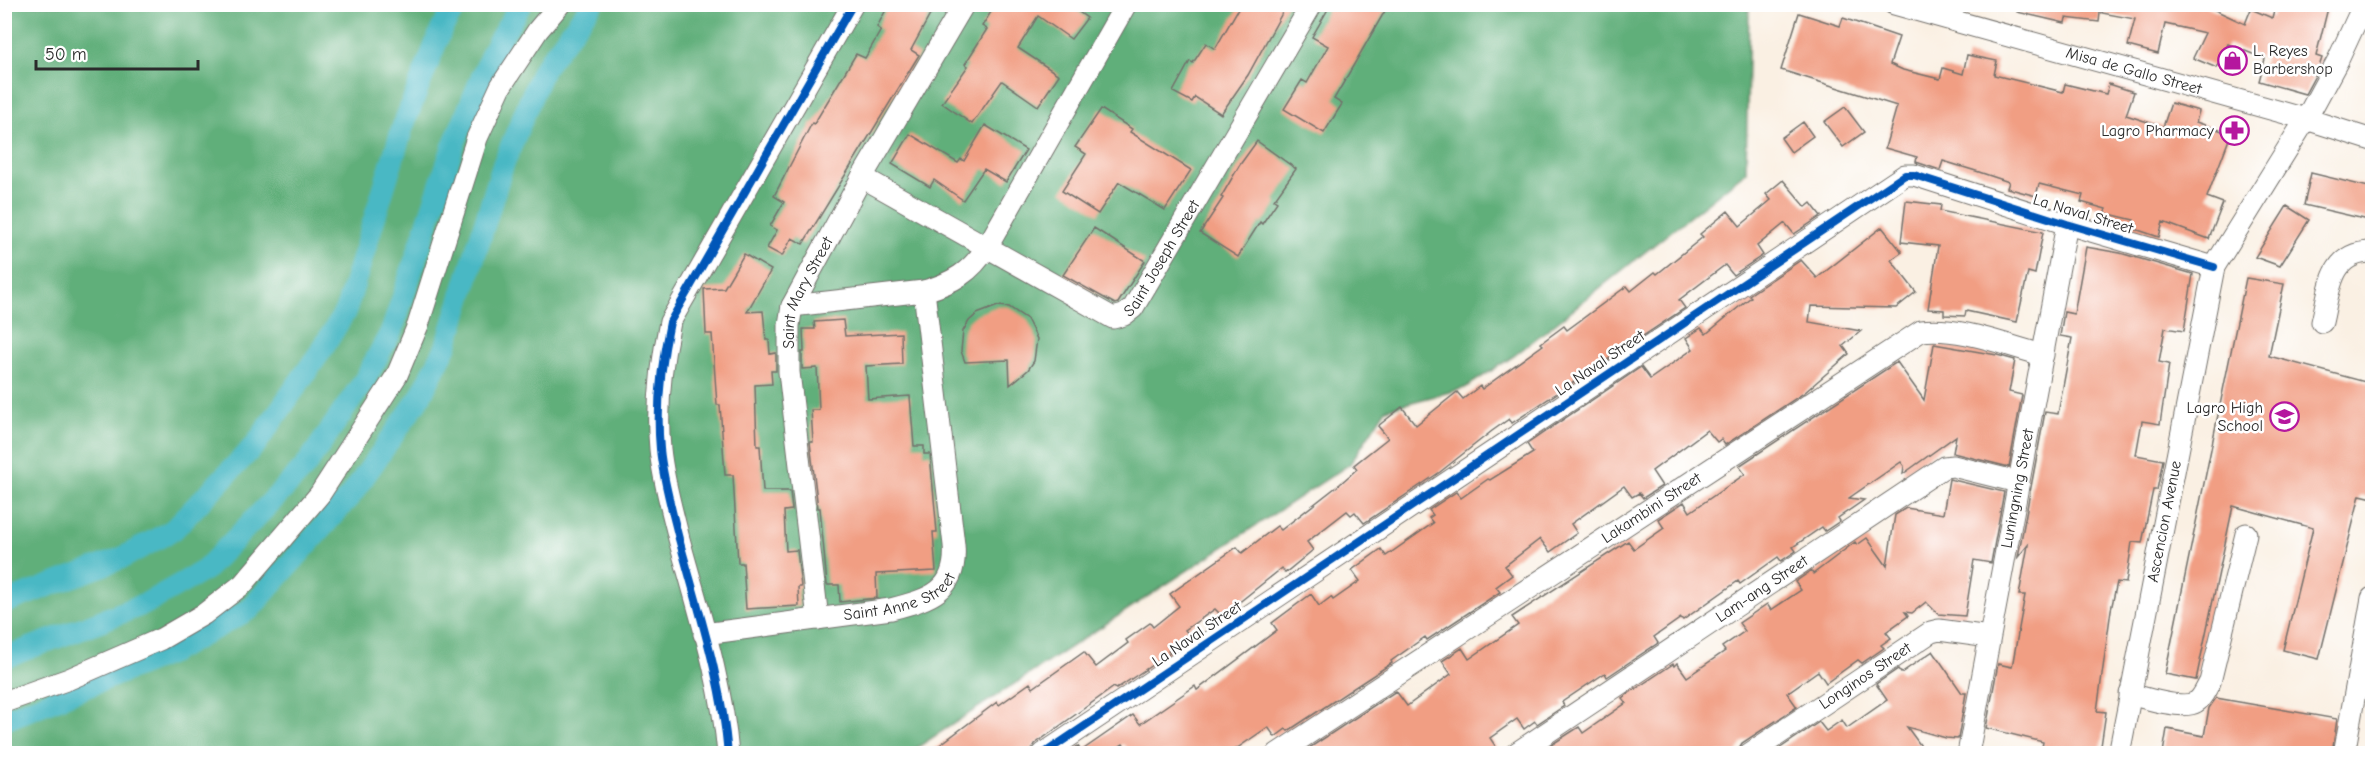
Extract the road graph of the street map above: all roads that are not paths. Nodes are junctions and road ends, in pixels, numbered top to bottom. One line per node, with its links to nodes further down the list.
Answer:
1 (560, 4): 26 (street)
2 (853, 4): 23 (street)
3 (964, 4): 10 (street, Saint Mary Street)
4 (1126, 4): 12 (street)
5 (1312, 4): 12 (street, Saint Joseph Street)
6 (1893, 4): 8 (street, Misa de Gallo Street)
7 (2364, 4): 8 (street, Ascencion Avenue)
8 (2306, 119): 9 (street, Misa de Gallo Street); 14 (street, Ascencion Avenue)
9 (2373, 140)
10 (862, 177): 12 (street, Saint Joseph Street); 16 (street, Saint Mary Street)
11 (2067, 224): 14 (street, La Naval Street); 18 (street, Luningning Street); 28 (street, La Naval Street)
12 (987, 247): 15 (street)
13 (2373, 252): 17 (street)
14 (2214, 267): 25 (street, Ascencion Avenue)
15 (924, 291): 16 (street); 22 (street, Saint Anne Street)
16 (792, 306): 22 (street, Saint Mary Street)
17 (2322, 321)
18 (2043, 355): 19 (street, Luningning Street); 29 (street, Lakambini Street)
19 (2018, 482): 24 (street, Luningning Street); 30 (street, Lam-ang Street)
20 (2246, 534): 25 (street)
21 (2373, 597): 34 (street)
22 (818, 619): 23 (street, Saint Anne Street)
23 (704, 634): 27 (street)
24 (1989, 637): 31 (street, Longinos Street); 32 (street, Luningning Street)
25 (2130, 694): 33 (street, Ascencion Avenue)
26 (4, 702)
27 (728, 753)
28 (1043, 753)
29 (1277, 753)
30 (1515, 753)
31 (1749, 753)
32 (1968, 753)
33 (2119, 753)
34 (2344, 753)

